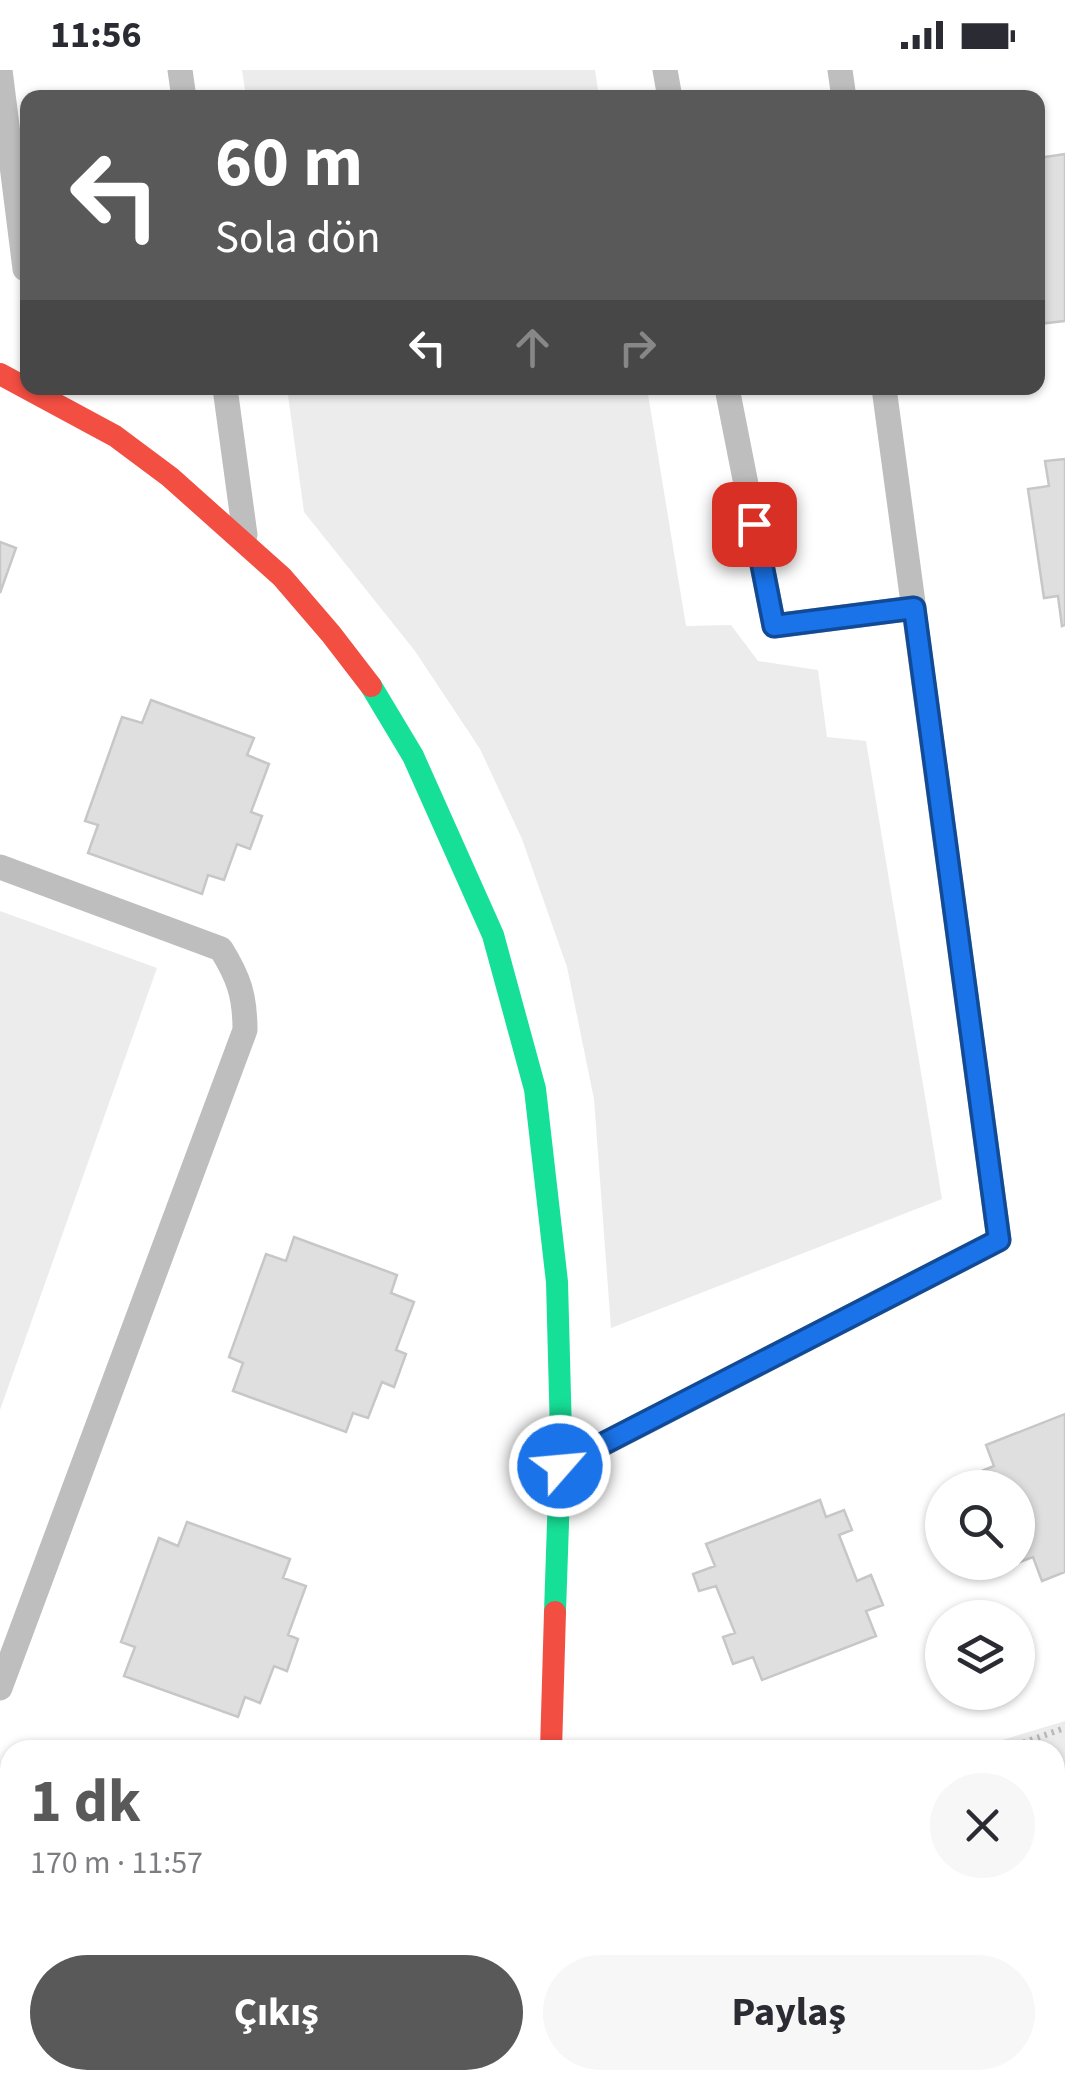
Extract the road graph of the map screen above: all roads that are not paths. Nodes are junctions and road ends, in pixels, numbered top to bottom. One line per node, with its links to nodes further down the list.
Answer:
1 (0, 70): 2 (lane)
2 (20, 229)
3 (39, 395): 7 (street)
4 (226, 395): 7 (lane)
5 (729, 395): 8 (lane)
6 (885, 395): 8 (lane)
7 (247, 544): 10 (street)
8 (914, 608): 10 (lane)
9 (0, 868): 11 (lane)
10 (560, 1466): 12 (street)
11 (0, 1688)
12 (551, 1740)

